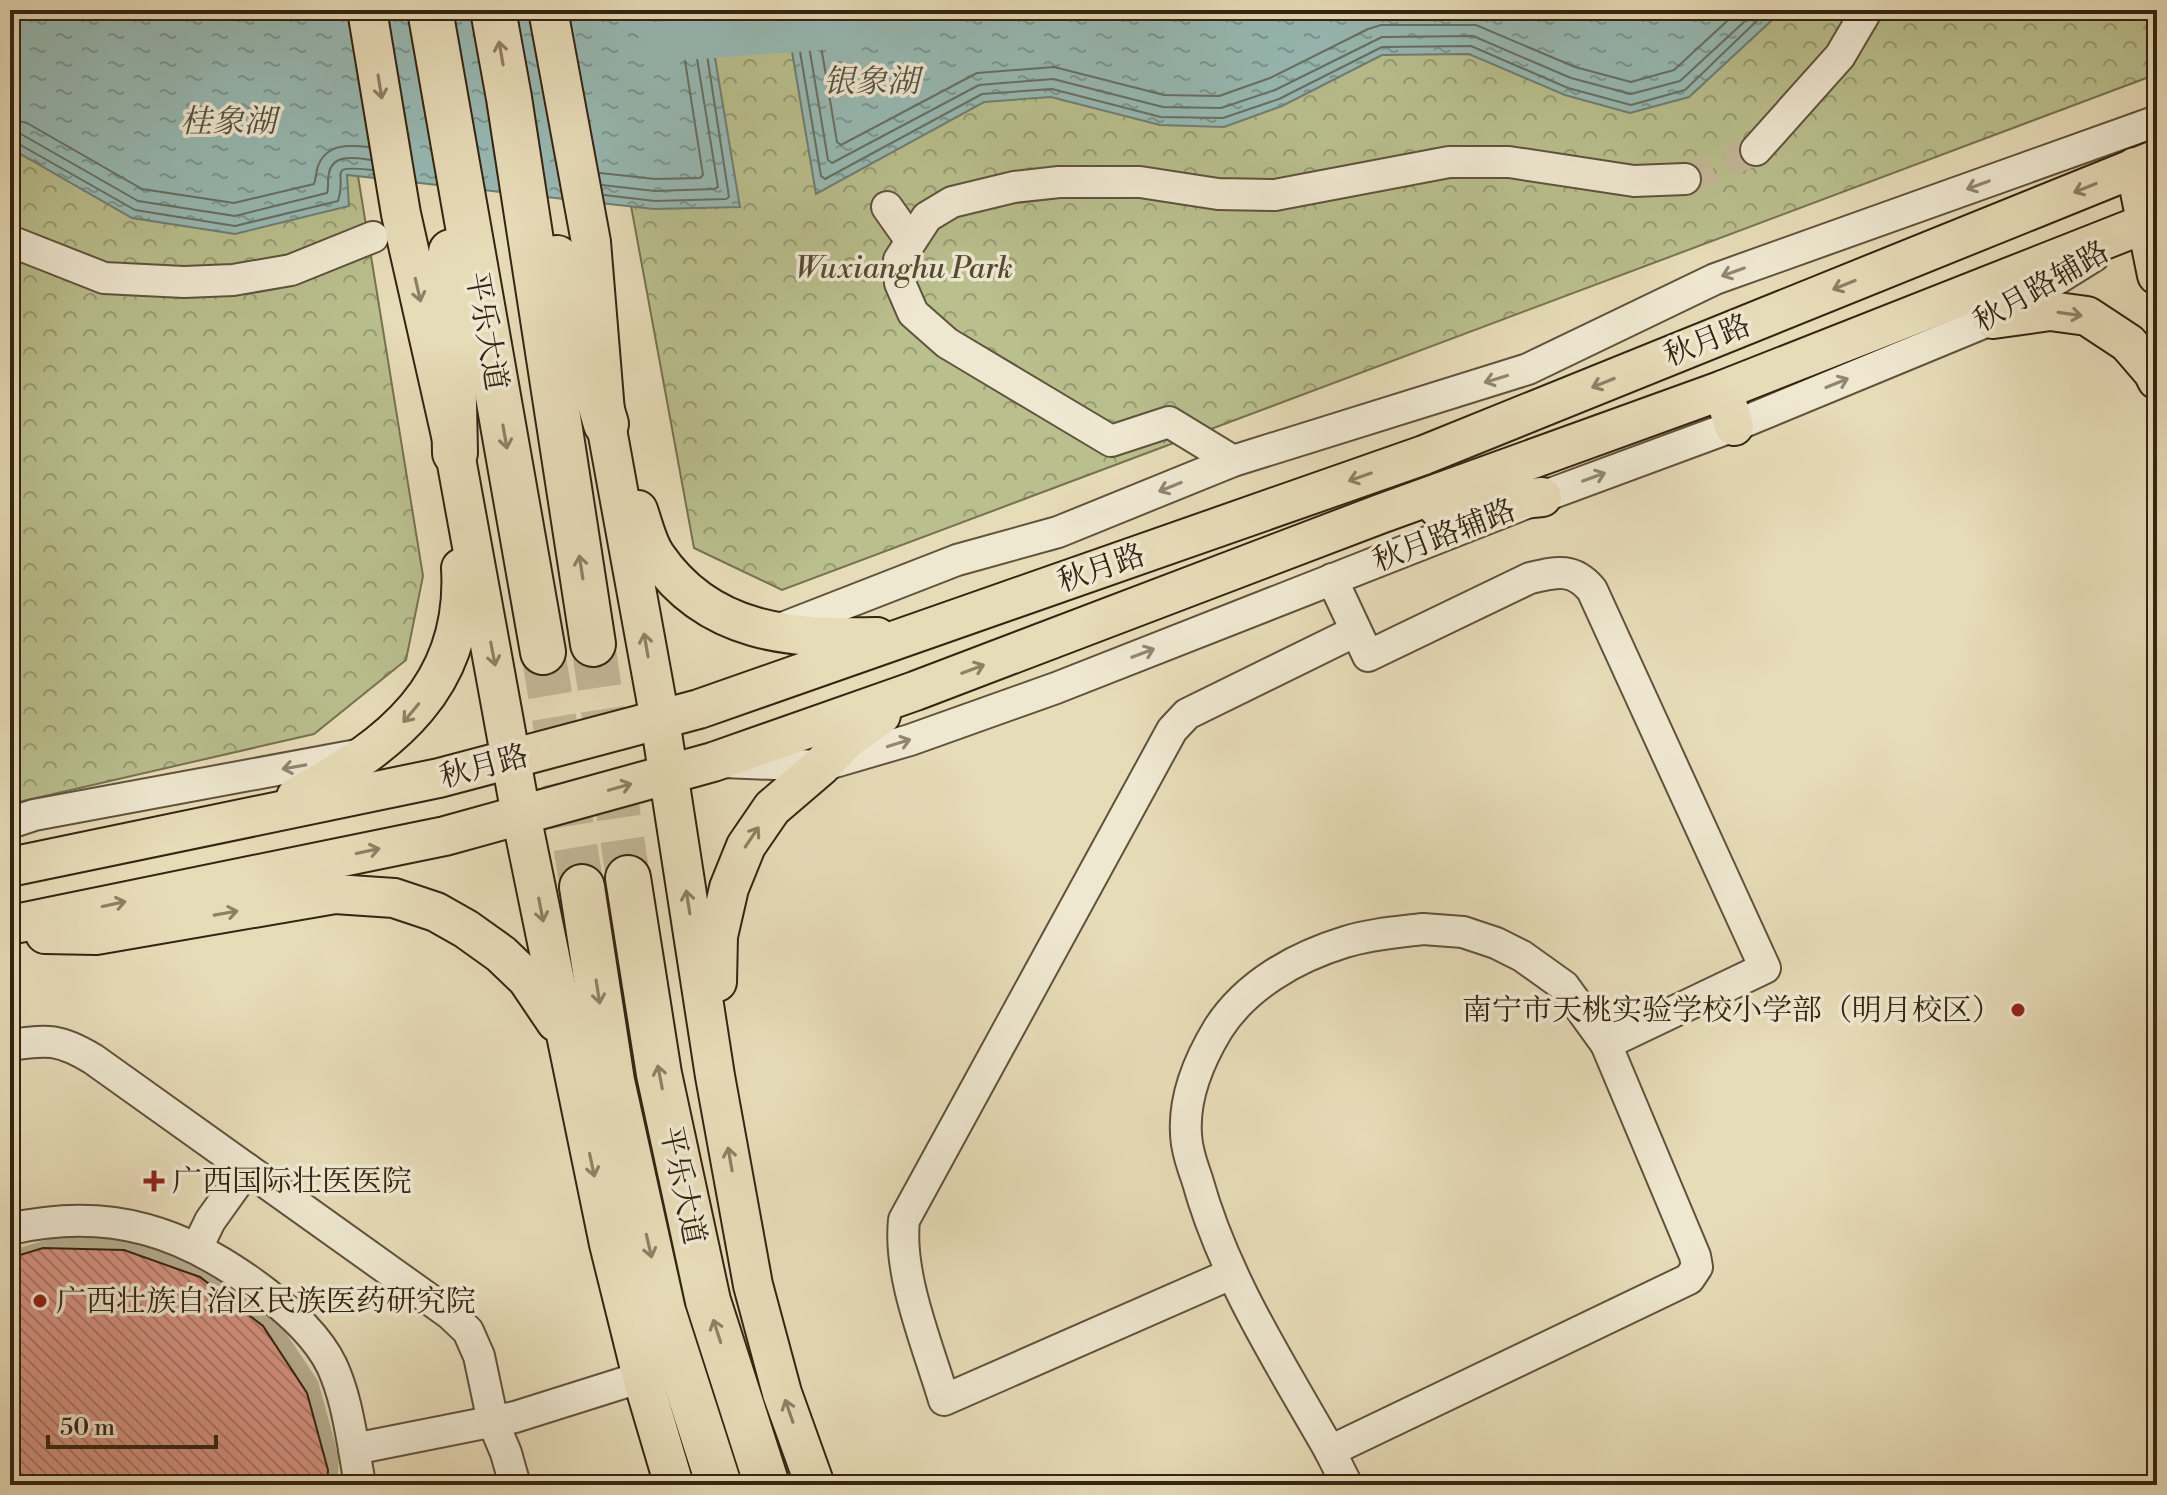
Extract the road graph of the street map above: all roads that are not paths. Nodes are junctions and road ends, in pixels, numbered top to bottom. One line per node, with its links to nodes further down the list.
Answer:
1 (367, 10): 14 (main road, one-way to 14)
2 (430, 10): 7 (highway, 平乐大道)
3 (493, 10): 6 (highway, 平乐大道, one-way to 3)
4 (548, 10): 21 (main road)
5 (1867, 10): 9 (street)
6 (509, 97): 21 (highway); 31 (highway, 平乐大道, one-way to 6)
7 (448, 113): 23 (highway); 32 (highway, 平乐大道, one-way to 32)
8 (2157, 121): 24 (street, one-way to 24)
9 (1756, 150)
10 (2146, 163): 13 (main road); 30 (main road, 秋月路, one-way to 30)
11 (1685, 179): 16 (street)
12 (887, 207): 16 (street)
13 (2152, 221): 17 (main road); 18 (street, 秋月路辅路); 20 (main road, 秋月路)
14 (387, 226): 15 (street); 23 (main road, one-way to 23)
15 (10, 241)
16 (911, 241): 24 (street)
17 (2157, 275)
18 (1993, 319): 19 (main road, one-way to 19); 22 (street, 秋月路辅路, one-way to 18)
19 (2157, 380)
20 (1723, 390): 22 (main road); 26 (main road, 秋月路)
21 (606, 424): 29 (main road); 34 (main road, one-way to 21)
22 (1734, 426): 25 (street, 秋月路辅路, one-way to 22)
23 (455, 453): 35 (main road, one-way to 35); 36 (main road, one-way to 36)
24 (1233, 461): 29 (street, one-way to 29)
25 (1542, 497): 26 (main road); 27 (street, 秋月路辅路)
26 (1380, 514): 33 (main road, 秋月路, one-way to 26)
27 (1332, 579): 28 (street); 38 (street, 秋月路辅路, one-way to 27)
28 (1356, 631): 49 (street); 55 (street)
29 (772, 632): 30 (main road)
30 (908, 636): 34 (main road, 秋月路)
31 (593, 644)
32 (543, 652)
33 (915, 691): 37 (main road, 秋月路); 38 (main road)
34 (660, 720): 36 (main road, 秋月路); 39 (main road)
35 (371, 753): 40 (main road); 42 (street, one-way to 42)
36 (513, 759): 40 (main road, 秋月路); 41 (main road)
37 (713, 762): 38 (street, 秋月路辅路); 39 (main road, 秋月路)
38 (821, 766): 51 (main road, one-way to 38)
39 (668, 774): 41 (main road, 秋月路, one-way to 39); 51 (main road, one-way to 39)
40 (266, 814): 43 (main road, 秋月路)
41 (521, 815): 46 (main road, 秋月路, one-way to 41); 48 (main road, one-way to 48)
42 (10, 823)
43 (10, 867)
44 (628, 878): 64 (highway, 平乐大道, one-way to 44)
45 (582, 887): 63 (highway, 平乐大道, one-way to 63)
46 (10, 925)
47 (10, 933): 48 (main road, one-way to 48)
48 (566, 1035): 56 (main road, one-way to 56)
49 (1606, 1044): 55 (street); 59 (street)
50 (10, 1045): 52 (street)
51 (715, 1076): 65 (main road, one-way to 51)
52 (247, 1169): 54 (street); 57 (street)
53 (10, 1229): 54 (street)
54 (197, 1248): 58 (street)
55 (1231, 1274): 59 (street)
56 (642, 1377): 57 (street); 62 (main road)
57 (493, 1422): 58 (street); 61 (street)
58 (354, 1449): 60 (street)
59 (1330, 1451): 66 (street)
60 (360, 1485)
61 (515, 1485)
62 (674, 1485)
63 (719, 1485)
64 (767, 1485)
65 (815, 1485)
66 (1347, 1485)

